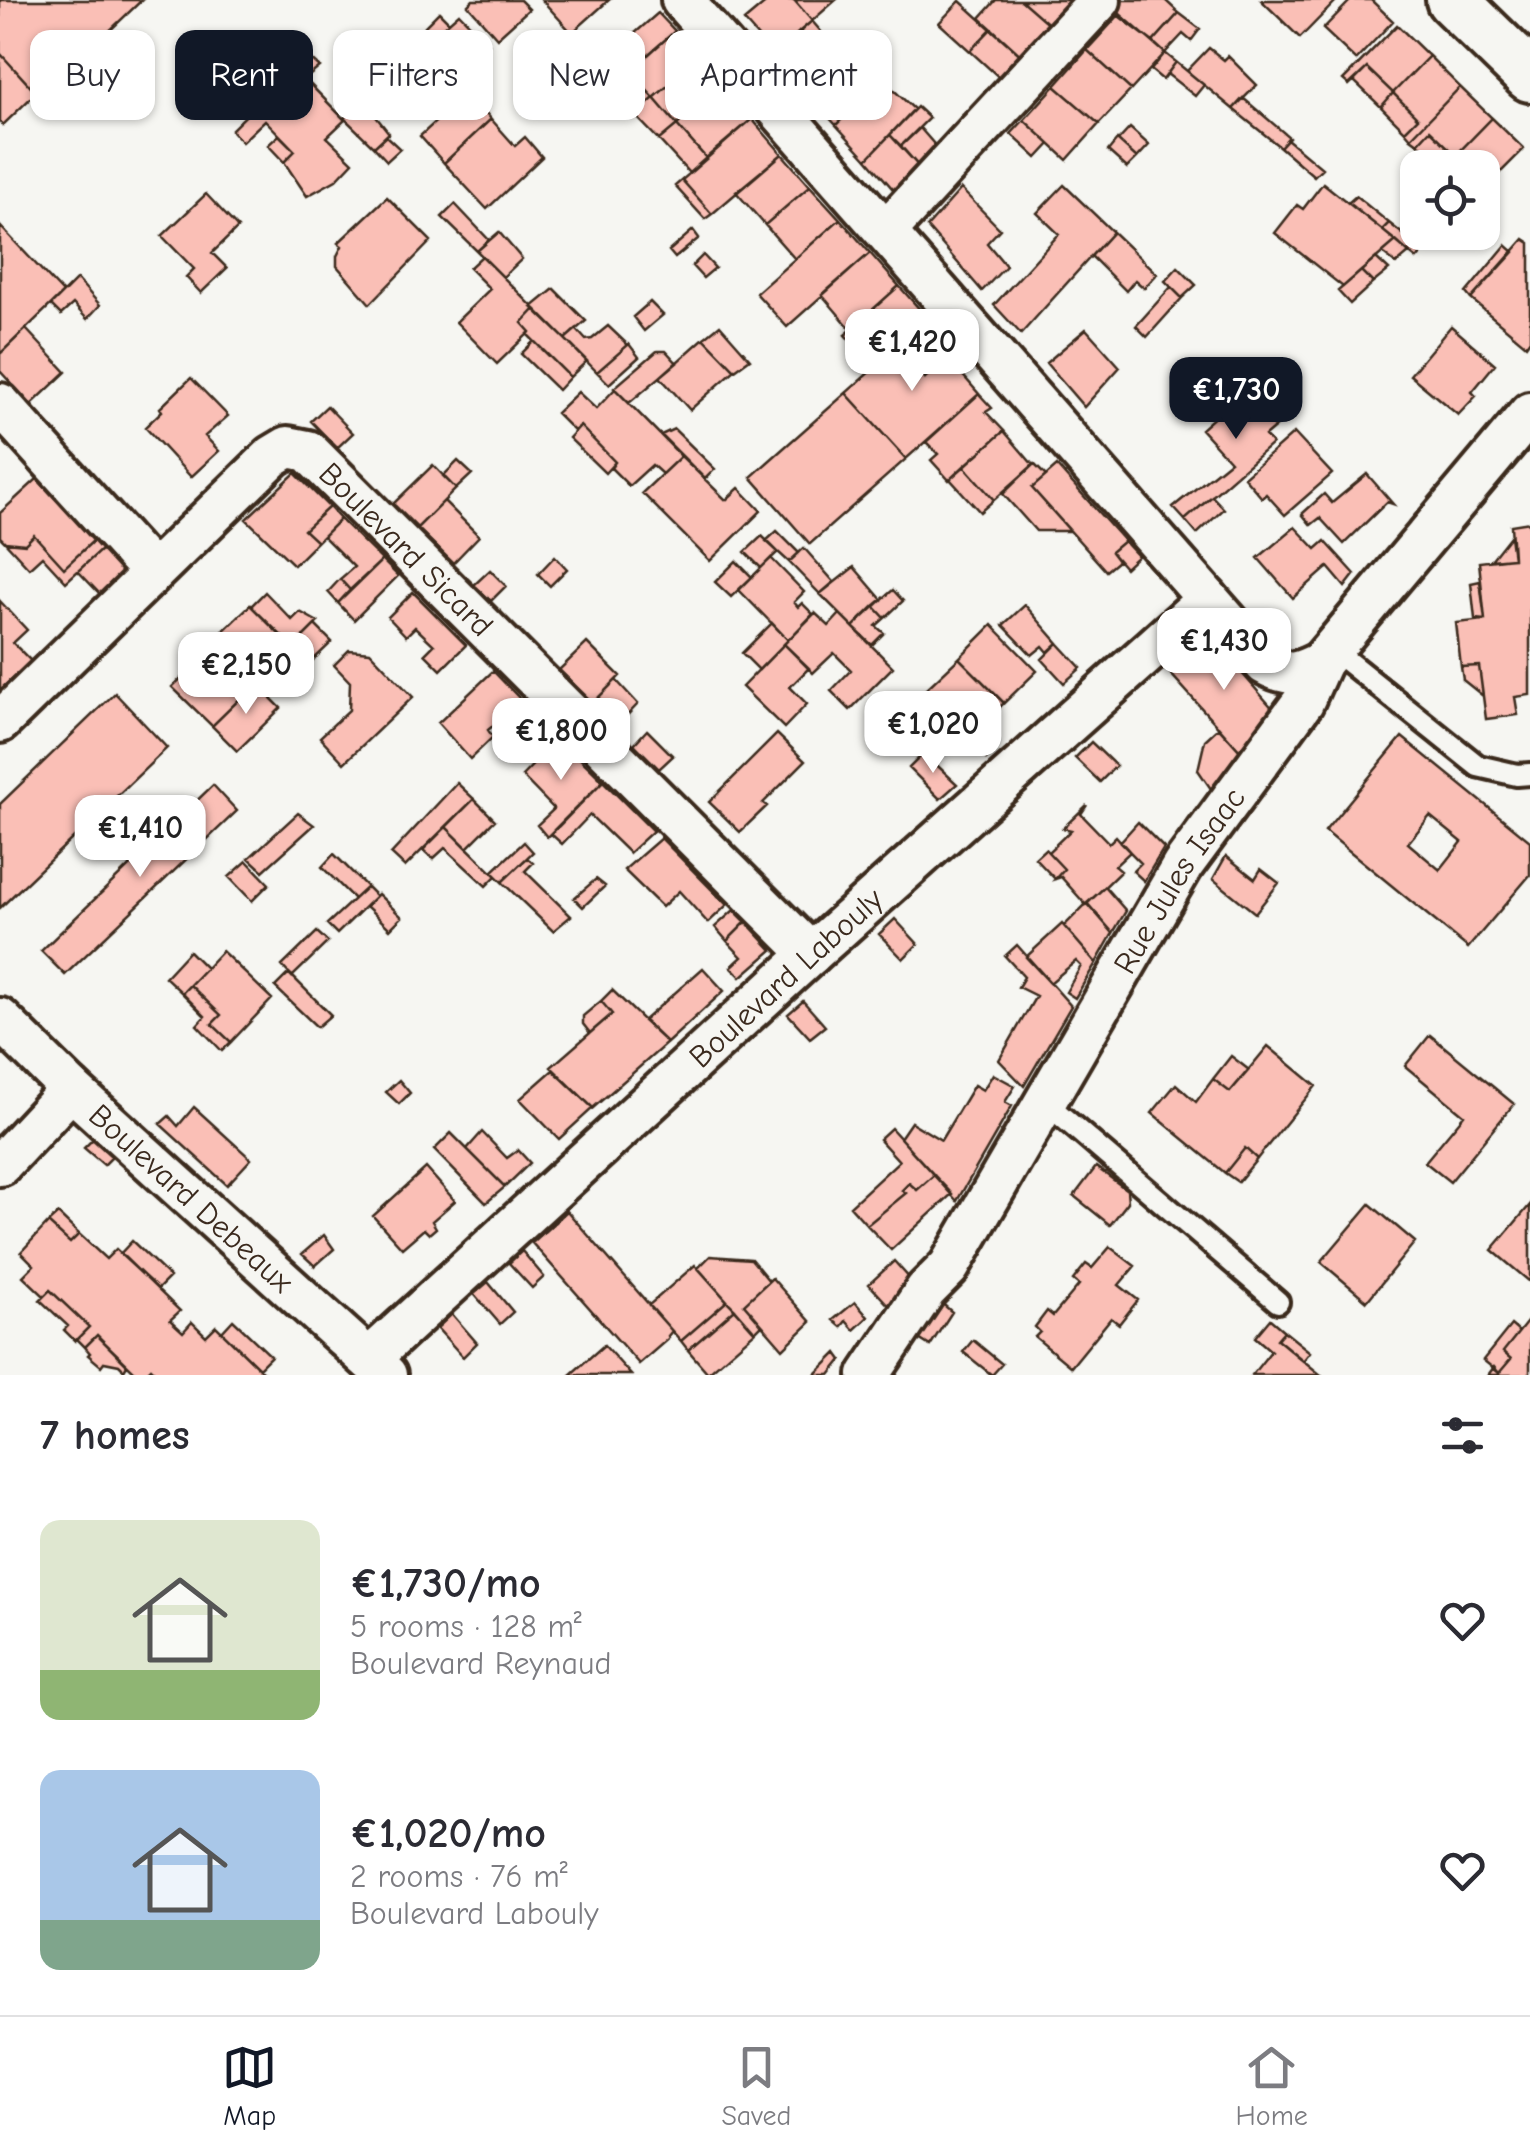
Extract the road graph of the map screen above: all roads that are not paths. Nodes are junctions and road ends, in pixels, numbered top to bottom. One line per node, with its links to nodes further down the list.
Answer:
1 (682, 0): 5 (street)
2 (1100, 0): 5 (street)
3 (1452, 0): 4 (street)
4 (1530, 76)
5 (886, 231): 9 (street)
6 (0, 404): 8 (street)
7 (1530, 413): 10 (street, Rue Jules Isaac)
8 (153, 573): 11 (street); 13 (street, Boulevard Sicard)
9 (1208, 598): 10 (street); 13 (street, Boulevard Labouly)
10 (1327, 656): 12 (lane); 16 (street, Rue Jules Isaac)
11 (0, 722)
12 (1530, 774)
13 (811, 954): 19 (street, Boulevard Labouly)
14 (0, 1019): 15 (street, Boulevard Debeaux)
15 (71, 1088): 17 (street); 19 (street, Boulevard Debeaux)
16 (1045, 1102): 18 (lane); 20 (street, Rue Jules Isaac)
17 (0, 1165)
18 (1278, 1302)
19 (377, 1367)
20 (869, 1375)

